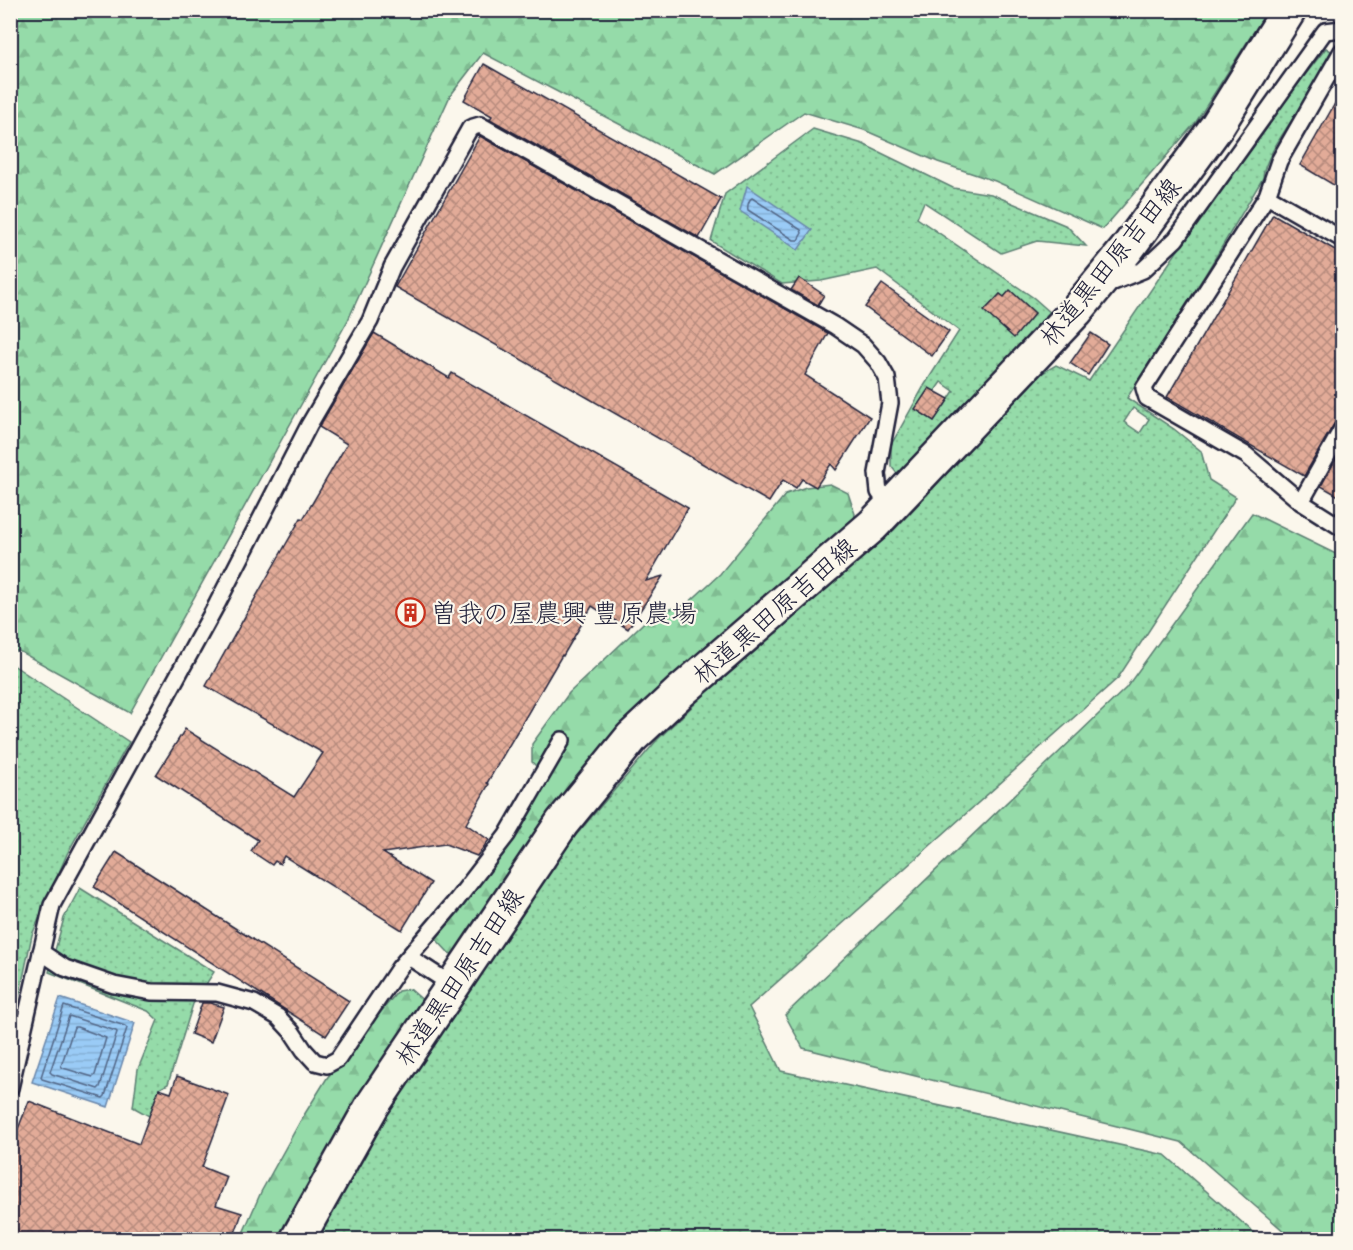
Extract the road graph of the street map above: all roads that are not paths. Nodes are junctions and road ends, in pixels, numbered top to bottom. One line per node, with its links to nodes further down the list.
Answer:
1 (1289, 10): 6 (street, 林道黒田原吉田線)
2 (1342, 29): 6 (lane)
3 (1342, 51): 4 (lane)
4 (1267, 196): 5 (lane); 8 (lane)
5 (1342, 239)
6 (1092, 291): 9 (street, 林道黒田原吉田線)
7 (1342, 429): 8 (lane)
8 (1301, 502): 10 (lane)
9 (890, 508): 12 (lane); 14 (street, 林道黒田原吉田線)
10 (1342, 528)
11 (562, 740): 13 (lane)
12 (41, 952): 13 (lane); 15 (lane)
13 (410, 957): 14 (lane)
14 (452, 985): 16 (street, 林道黒田原吉田線)
15 (10, 1088)
16 (297, 1239)

